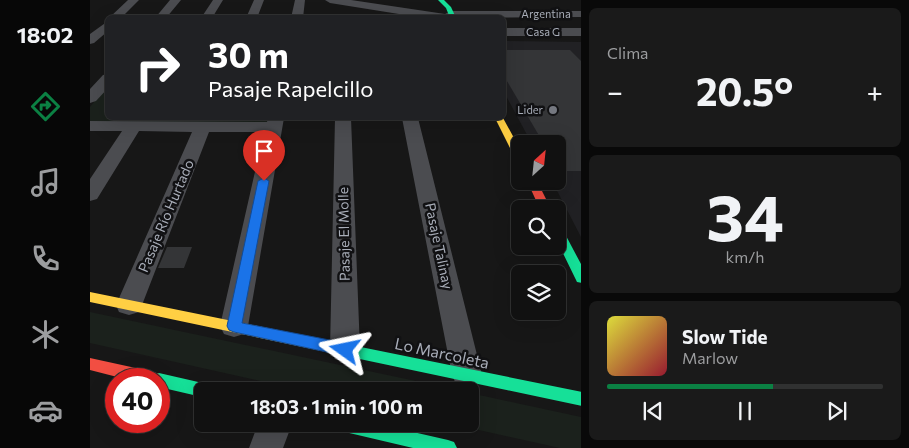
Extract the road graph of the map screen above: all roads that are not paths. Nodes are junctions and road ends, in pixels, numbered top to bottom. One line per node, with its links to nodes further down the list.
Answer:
1 (134, 0): 10 (street)
2 (176, 0): 11 (street)
3 (218, 0): 12 (street)
4 (258, 0): 13 (street)
5 (300, 0): 14 (street)
6 (330, 0): 8 (street, Argentina)
7 (439, 0): 16 (street)
8 (388, 13): 15 (street, Argentina)
9 (581, 14): 17 (street, Argentina)
10 (117, 15)
11 (163, 15)
12 (208, 15)
13 (252, 15)
14 (298, 15)
15 (430, 15)
16 (450, 15)
17 (506, 15)
18 (105, 27): 21 (street)
19 (581, 32): 20 (street, Casa G)
20 (506, 34)
21 (90, 41): 22 (street)
22 (105, 44)
23 (105, 81): 24 (street)
24 (90, 98)
25 (343, 120): 39 (street, Pasaje El Molle)
26 (410, 120): 42 (street, Pasaje Talinay)
27 (500, 120): 32 (street)
28 (275, 122): 31 (street); 38 (street)
29 (90, 126): 30 (street)
30 (134, 126): 31 (street); 33 (street)
31 (203, 126): 37 (street, Pasaje Río Hurtado)
32 (511, 141)
33 (90, 195)
34 (566, 247): 35 (street)
35 (581, 276)
36 (90, 297): 37 (street, Lo Marcoleta)
37 (129, 305): 38 (street, Lo Marcoleta)
38 (234, 326): 39 (street, Lo Marcoleta)
39 (345, 350): 42 (street, Lo Marcoleta)
40 (90, 364): 41 (street)
41 (107, 368)
42 (467, 375): 45 (street, Lo Marcoleta)
43 (170, 383): 44 (street)
44 (194, 388)
45 (581, 399)
46 (272, 432): 48 (street)
47 (379, 432): 49 (street)
48 (266, 448)
49 (448, 448)

